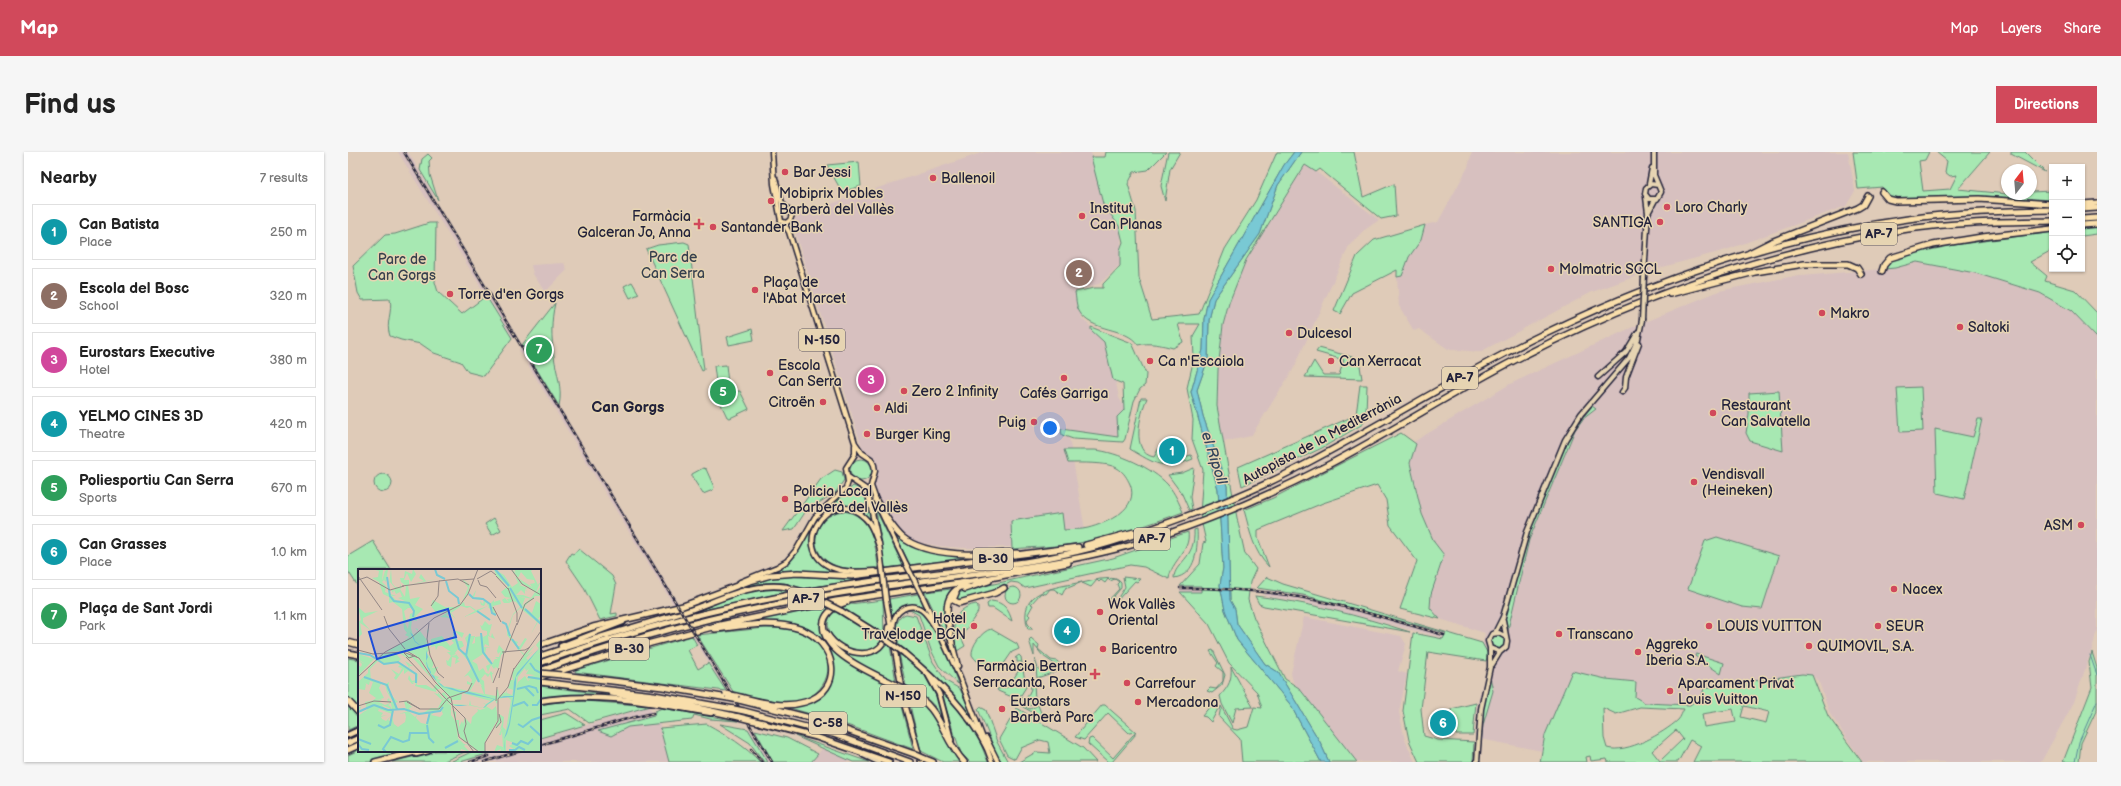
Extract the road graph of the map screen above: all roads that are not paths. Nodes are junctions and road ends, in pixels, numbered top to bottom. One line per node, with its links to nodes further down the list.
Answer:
1 (772, 152): 4 (main road, N-150)
2 (1654, 152): 3 (main road)
3 (1653, 163): 5 (main road); 6 (main road)
4 (775, 178): 16 (main road, N-150); 18 (main road, N-150)
5 (1649, 185): 6 (main road); 9 (main road)
6 (1658, 185): 10 (main road)
7 (1882, 192): 12 (highway)
8 (1868, 196): 29 (highway)
9 (1646, 197): 10 (main road); 19 (main road)
10 (1655, 200): 19 (main road)
11 (2097, 203): 13 (highway)
12 (2049, 204)
13 (2085, 204)
14 (2097, 208): 15 (highway)
15 (2085, 209)
16 (788, 210): 18 (main road); 21 (main road, N-150)
17 (2049, 210): 29 (highway, Autopista de la Mediterrània / AP-7)
18 (780, 213): 24 (main road, N-150)
19 (1648, 213): 33 (main road, bridge)
20 (2097, 218): 22 (highway)
21 (791, 219): 24 (main road); 28 (main road, N-150)
22 (2085, 219)
23 (2049, 221): 32 (highway, Autopista de la Mediterrània / AP-7)
24 (783, 222): 28 (main road, N-150)
25 (2097, 224): 26 (highway)
26 (2085, 225)
27 (2049, 229): 30 (highway)
28 (789, 232): 37 (main road, N-150)
29 (1743, 256): 44 (highway, Autopista de la Mediterrània / AP-7)
30 (1882, 271)
31 (1861, 274): 32 (highway)
32 (1661, 295): 47 (highway, Autopista de la Mediterrània / AP-7)
33 (1642, 320): 34 (main road); 35 (main road)
34 (1640, 332): 36 (main road); 56 (main road)
35 (1598, 377)
36 (1622, 392)
37 (855, 443): 38 (main road, N-150); 39 (main road, N-150)
38 (865, 456): 39 (main road); 41 (main road, N-150)
39 (852, 457): 40 (main road, N-150)
40 (847, 477): 42 (main road, N-150); 52 (main road)
41 (872, 479): 42 (main road); 43 (main road, N-150)
42 (858, 485): 45 (main road, N-150)
43 (875, 499): 46 (highway); 62 (main road, N-150, bridge)
44 (1148, 530): 46 (highway); 73 (highway, Autopista de la Mediterrània / AP-7)
45 (879, 546): 49 (main road); 55 (main road, N-150, bridge)
46 (1083, 546): 49 (highway, B-30)
47 (1080, 558): 48 (highway, B-30); 76 (highway, Autopista de la Mediterrània / AP-7)
48 (1060, 565): 50 (highway); 53 (highway, B-30)
49 (902, 570): 52 (highway, B-30)
50 (989, 581): 51 (highway); 63 (highway)
51 (1004, 588)
52 (719, 593): 54 (highway, B-30)
53 (877, 595): 57 (highway); 58 (highway, B-30)
54 (669, 610): 65 (highway); 72 (highway, B-30)
55 (889, 616): 57 (main road); 69 (main road, N-150)
56 (1503, 617): 59 (main road); 60 (main road)
57 (824, 623): 107 (highway, bridge)
58 (696, 631): 78 (highway, B-30); 83 (highway)
59 (1495, 633): 60 (main road); 66 (main road)
60 (1506, 636): 67 (main road)
61 (348, 642): 64 (highway)
62 (946, 643): 69 (main road); 79 (main road, N-150)
63 (952, 643): 79 (main road)
64 (358, 645)
65 (541, 645)
66 (1490, 648): 67 (main road); 74 (main road)
67 (1500, 652): 74 (main road)
68 (348, 653): 70 (highway)
69 (895, 654): 100 (main road, N-150)
70 (358, 655)
71 (541, 655): 75 (highway, bridge)
72 (541, 655)
73 (541, 663)
74 (1490, 667): 110 (main road)
75 (922, 669): 96 (highway); 107 (highway)
76 (541, 672)
77 (541, 672): 78 (highway, C-58, bridge)
78 (563, 673): 80 (highway); 83 (highway, C-58, bridge)
79 (960, 678): 90 (main road, N-150)
80 (541, 680)
81 (541, 680): 82 (highway, C-58)
82 (553, 684): 87 (highway); 105 (highway, C-58, bridge)
83 (737, 698): 100 (highway, C-58, bridge)
84 (348, 701): 86 (highway)
85 (541, 701): 87 (highway)
86 (358, 712)
87 (740, 718): 88 (highway, bridge)
88 (764, 723): 93 (highway)
89 (358, 730): 91 (highway)
90 (981, 731): 96 (main road, N-150); 109 (main road)
91 (348, 735)
92 (358, 738): 94 (highway)
93 (832, 742): 103 (main road); 104 (highway)
94 (348, 743)
95 (358, 745): 97 (highway)
96 (987, 748): 108 (main road, N-150)
97 (348, 750)
98 (416, 752): 101 (highway)
99 (424, 752): 102 (highway)
100 (922, 760): 106 (highway, C-58)
101 (375, 762)
102 (383, 762)
103 (878, 762)
104 (889, 762)
105 (910, 762)
106 (933, 762)
107 (964, 762)
108 (992, 762)
109 (998, 762)
110 (1477, 762)

